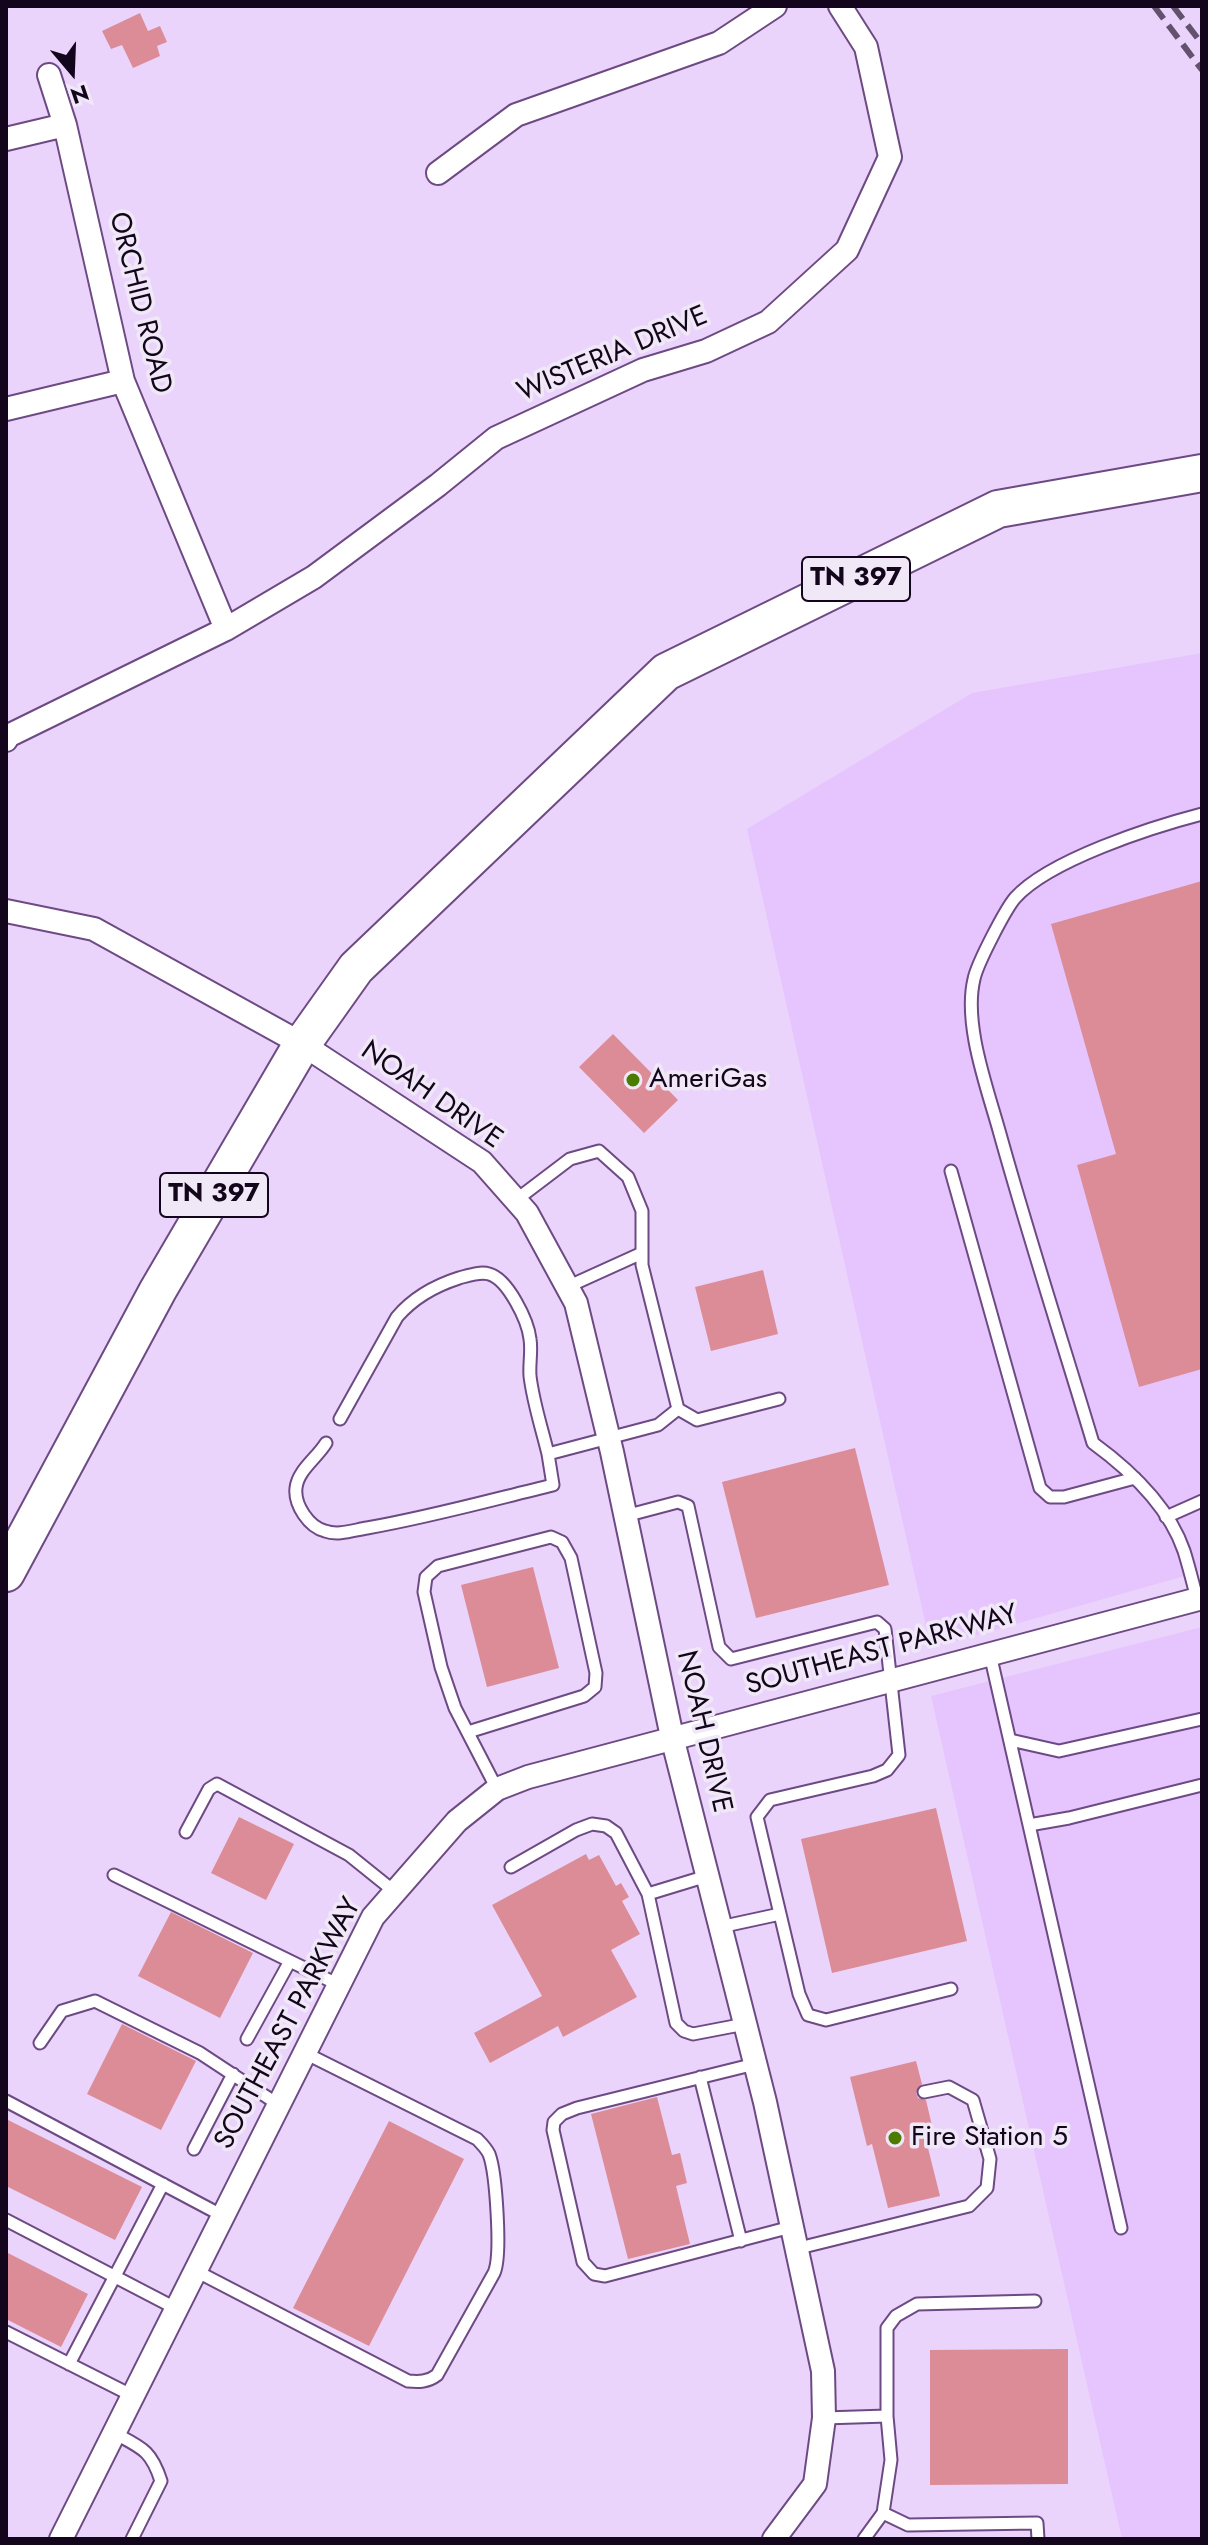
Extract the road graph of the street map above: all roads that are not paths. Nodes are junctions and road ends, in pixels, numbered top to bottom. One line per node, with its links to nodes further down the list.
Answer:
1 (775, 6): 6 (street)
2 (840, 6): 10 (street, WISTERIA DRIVE)
3 (49, 75): 4 (street, ORCHID ROAD)
4 (65, 125): 5 (street); 7 (street, ORCHID ROAD)
5 (6, 139)
6 (438, 173)
7 (123, 381): 8 (street); 10 (street, ORCHID ROAD)
8 (6, 409)
9 (1202, 473): 14 (main road, TN 397)
10 (226, 629): 11 (street, WISTERIA DRIVE)
11 (6, 740)
12 (1202, 814): 25 (lane)
13 (6, 911): 14 (street, NOAH DRIVE)
14 (302, 1044): 16 (street, NOAH DRIVE); 29 (main road, TN 397)
15 (951, 1171): 25 (lane)
16 (516, 1200): 17 (lane); 18 (street, NOAH DRIVE)
17 (642, 1253): 18 (lane); 20 (lane)
18 (567, 1287): 22 (street, NOAH DRIVE)
19 (779, 1399): 20 (lane)
20 (678, 1409): 22 (lane)
21 (340, 1419): 24 (lane)
22 (609, 1439): 24 (lane); 27 (street, NOAH DRIVE)
23 (326, 1443): 24 (lane)
24 (548, 1454)
25 (1135, 1478): 28 (lane)
26 (1202, 1501): 28 (lane)
27 (625, 1516): 32 (lane); 35 (street, NOAH DRIVE)
28 (1166, 1517): 30 (lane)
29 (6, 1573)
30 (1199, 1598): 31 (street, SOUTHEAST PARKWAY)
31 (990, 1653): 32 (street, SOUTHEAST PARKWAY); 36 (lane)
32 (892, 1679): 35 (street, SOUTHEAST PARKWAY); 46 (lane)
33 (1202, 1719): 36 (lane)
34 (468, 1732): 34 (lane); 38 (lane)
35 (672, 1737): 38 (street, SOUTHEAST PARKWAY); 43 (street, NOAH DRIVE)
36 (1010, 1740): 39 (lane)
37 (1202, 1785): 39 (lane)
38 (497, 1789): 44 (street, SOUTHEAST PARKWAY)
39 (1029, 1825): 65 (lane)
40 (186, 1832): 44 (lane)
41 (511, 1867): 45 (lane)
42 (114, 1875): 48 (lane)
43 (707, 1876): 45 (lane); 47 (street, NOAH DRIVE)
44 (395, 1892): 49 (street, SOUTHEAST PARKWAY)
45 (648, 1894): 51 (lane)
46 (780, 1914): 47 (lane); 50 (lane)
47 (720, 1927): 51 (street, NOAH DRIVE)
48 (290, 1961): 49 (lane); 52 (lane)
49 (339, 1985): 54 (street, SOUTHEAST PARKWAY)
50 (951, 1989)
51 (745, 2024): 55 (street, NOAH DRIVE)
52 (247, 2039)
53 (40, 2043): 56 (lane)
54 (305, 2053): 60 (street, SOUTHEAST PARKWAY); 68 (lane)
55 (755, 2064): 57 (lane); 66 (street, NOAH DRIVE)
56 (233, 2074): 60 (lane); 61 (lane)
57 (700, 2077): 67 (lane); 67 (lane)
58 (924, 2092): 66 (lane)
59 (6, 2101): 62 (lane)
60 (279, 2105): 63 (street, SOUTHEAST PARKWAY)
61 (194, 2149)
62 (163, 2184): 63 (lane); 69 (lane)
63 (223, 2216): 68 (street, SOUTHEAST PARKWAY)
64 (6, 2220): 69 (lane)
65 (1121, 2228)
66 (793, 2238): 67 (lane); 76 (street, NOAH DRIVE)
67 (741, 2241)
68 (196, 2271): 71 (street, SOUTHEAST PARKWAY)
69 (113, 2276): 71 (lane); 73 (lane)
70 (1035, 2301): 75 (lane)
71 (177, 2309): 74 (street, SOUTHEAST PARKWAY)
72 (6, 2332): 73 (lane)
73 (69, 2364): 74 (lane)
74 (133, 2396): 77 (street, SOUTHEAST PARKWAY)
75 (887, 2416): 76 (lane); 78 (lane)
76 (824, 2418): 81 (street, NOAH DRIVE)
77 (114, 2433): 79 (street, SOUTHEAST PARKWAY); 80 (lane)
78 (883, 2513): 82 (lane); 83 (lane)
79 (61, 2539)
80 (132, 2539)
81 (774, 2539)
82 (864, 2539)
83 (1038, 2539)

